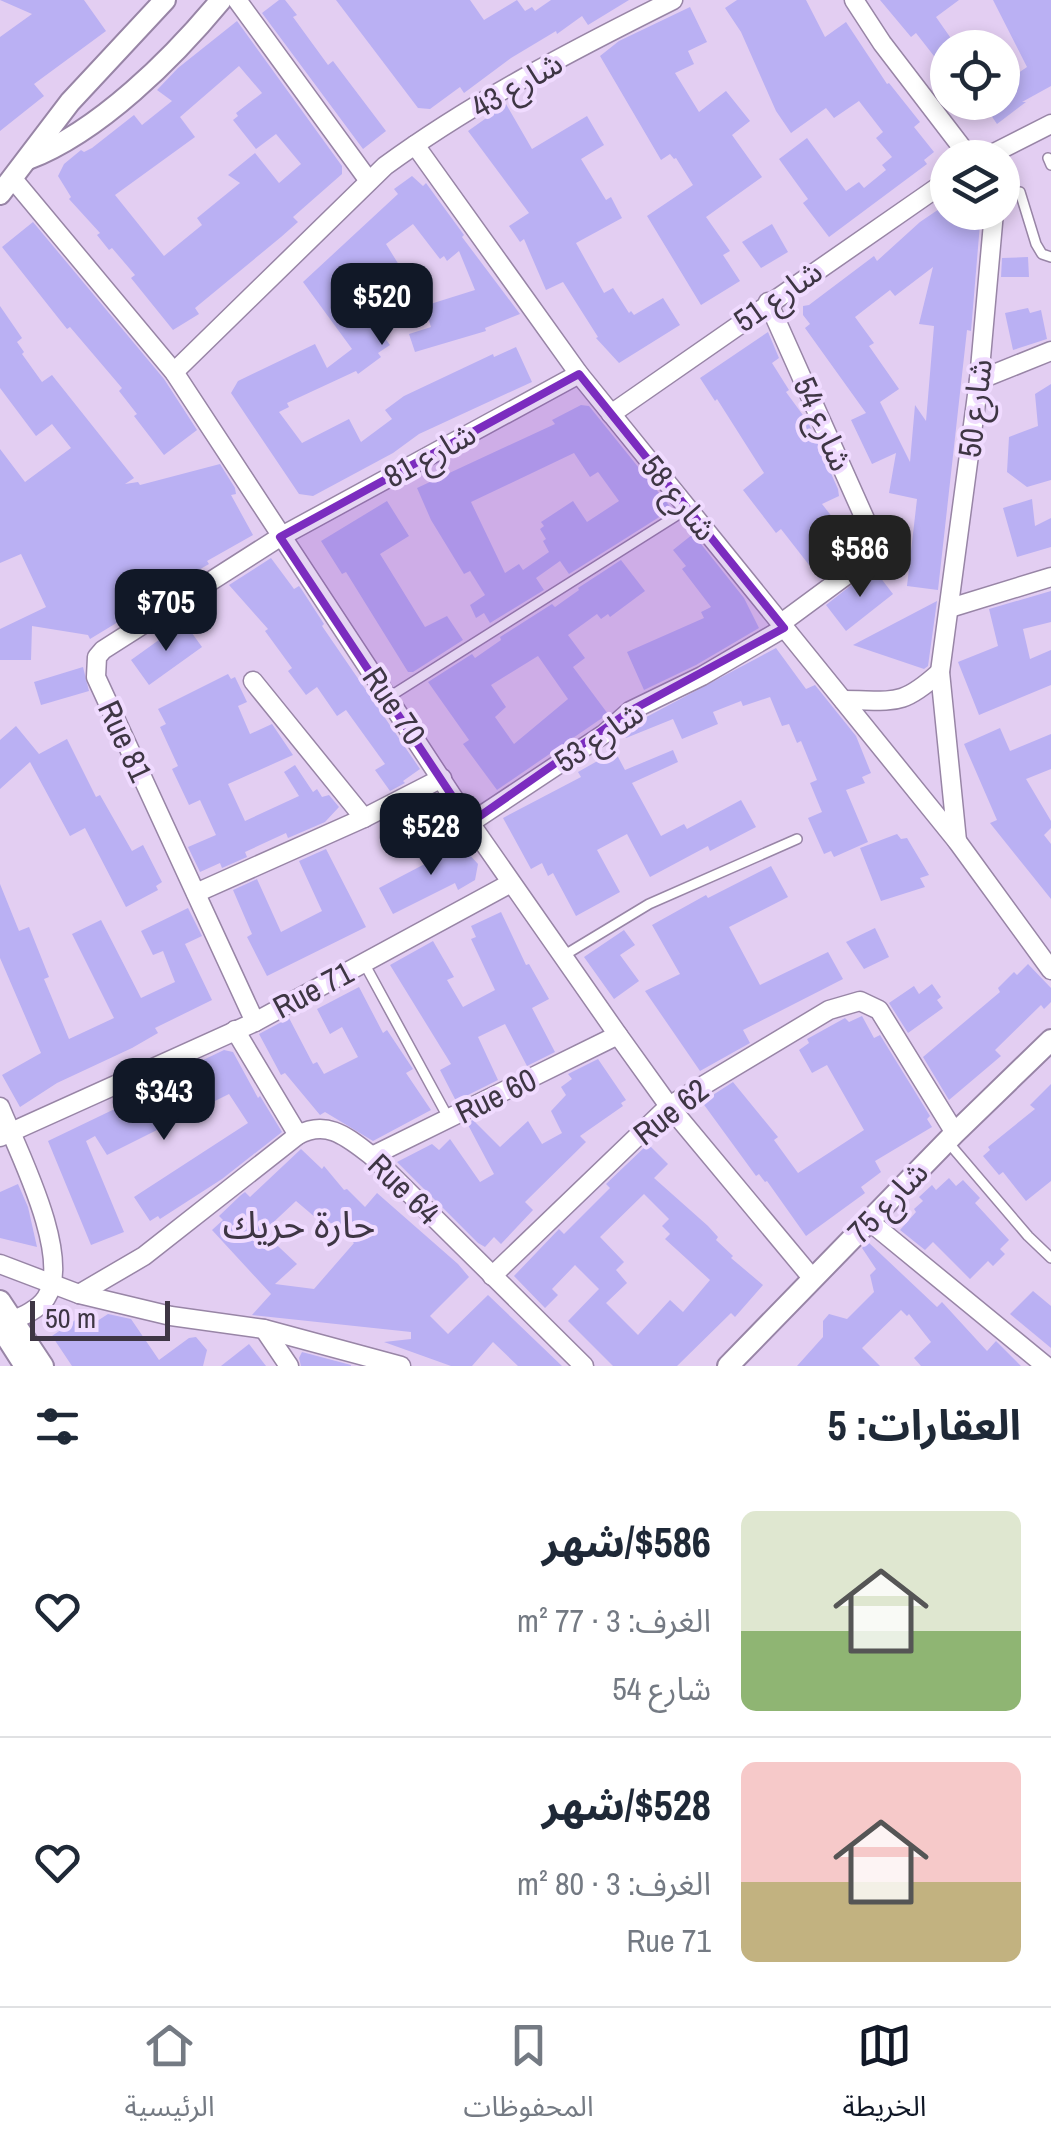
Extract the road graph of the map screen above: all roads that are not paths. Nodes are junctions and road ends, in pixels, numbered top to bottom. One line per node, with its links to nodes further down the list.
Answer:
1 (165, 0): 10 (street)
2 (221, 0): 10 (street)
3 (237, 0): 11 (street)
4 (673, 0): 9 (street, شارع 43)
5 (854, 0): 7 (street)
6 (1051, 124): 8 (street)
7 (957, 140)
8 (1019, 140)
9 (415, 145): 11 (street, شارع 43); 20 (street, شارع 58)
10 (26, 160): 12 (street)
11 (368, 181): 19 (street, شارع 43)
12 (6, 187): 19 (street, Rue 70)
13 (930, 192): 17 (street, شارع 51)
14 (1020, 192): 16 (lane)
15 (992, 230): 21 (street, شارع 50)
16 (1051, 256)
17 (768, 302): 22 (street, شارع 51); 27 (street, شارع 54)
18 (1051, 351): 21 (street)
19 (174, 372): 24 (street, Rue 70)
20 (579, 374): 22 (street, شارع 58); 24 (street, شارع 81)
21 (980, 380): 26 (street, شارع 50)
22 (611, 414): 23 (street, شارع 58)
23 (688, 510): 27 (street, شارع 58); 30 (lane)
24 (280, 537): 30 (street, Rue 70); 38 (street, Rue 81)
25 (1051, 577): 26 (street)
26 (950, 608): 28 (street, شارع 50)
27 (782, 626): 31 (street, شارع 58); 34 (street, شارع 53)
28 (940, 672): 31 (street); 36 (street, شارع 50)
29 (253, 681): 33 (street)
30 (389, 697): 32 (street, Rue 70)
31 (843, 700): 36 (street, شارع 58)
32 (442, 778): 33 (street); 34 (street, Rue 70)
33 (364, 818): 38 (street)
34 (470, 823): 37 (street, Rue 70)
35 (797, 840): 39 (lane)
36 (956, 841): 41 (street, شارع 58)
37 (511, 883): 39 (street, Rue 70); 40 (street, Rue 71)
38 (196, 893): 42 (street, Rue 81)
39 (563, 956): 44 (street, Rue 70)
40 (364, 963): 42 (street, Rue 71); 48 (lane)
41 (1051, 970)
42 (255, 1022): 43 (street, Rue 71)
43 (235, 1030): 49 (street, Rue 71); 50 (street)
44 (618, 1035): 46 (street, Rue 70); 48 (street, Rue 60)
45 (1051, 1040): 51 (street, شارع 75)
46 (669, 1106): 51 (street, Rue 62); 56 (street, Rue 62); 57 (street, Rue 70)
47 (0, 1107): 49 (street)
48 (449, 1119): 52 (street, Rue 60)
49 (5, 1134): 58 (street)
50 (298, 1136): 52 (street, Rue 64); 59 (street)
51 (951, 1137): 53 (street, شارع 75); 54 (lane)
52 (372, 1156): 56 (street, Rue 64)
53 (870, 1221): 57 (street, شارع 75); 69 (street)
54 (1051, 1258)
55 (0, 1264): 58 (street)
56 (492, 1276): 67 (street, Rue 64)
57 (813, 1278): 68 (street, شارع 75)
58 (53, 1283): 59 (street); 61 (street)
59 (79, 1294): 62 (street)
60 (0, 1301): 61 (street)
61 (4, 1324): 63 (street); 64 (street)
62 (264, 1329): 65 (street); 66 (street)
63 (25, 1366)
64 (43, 1366)
65 (289, 1366)
66 (401, 1366)
67 (584, 1366)
68 (728, 1366)
69 (1046, 1366)

